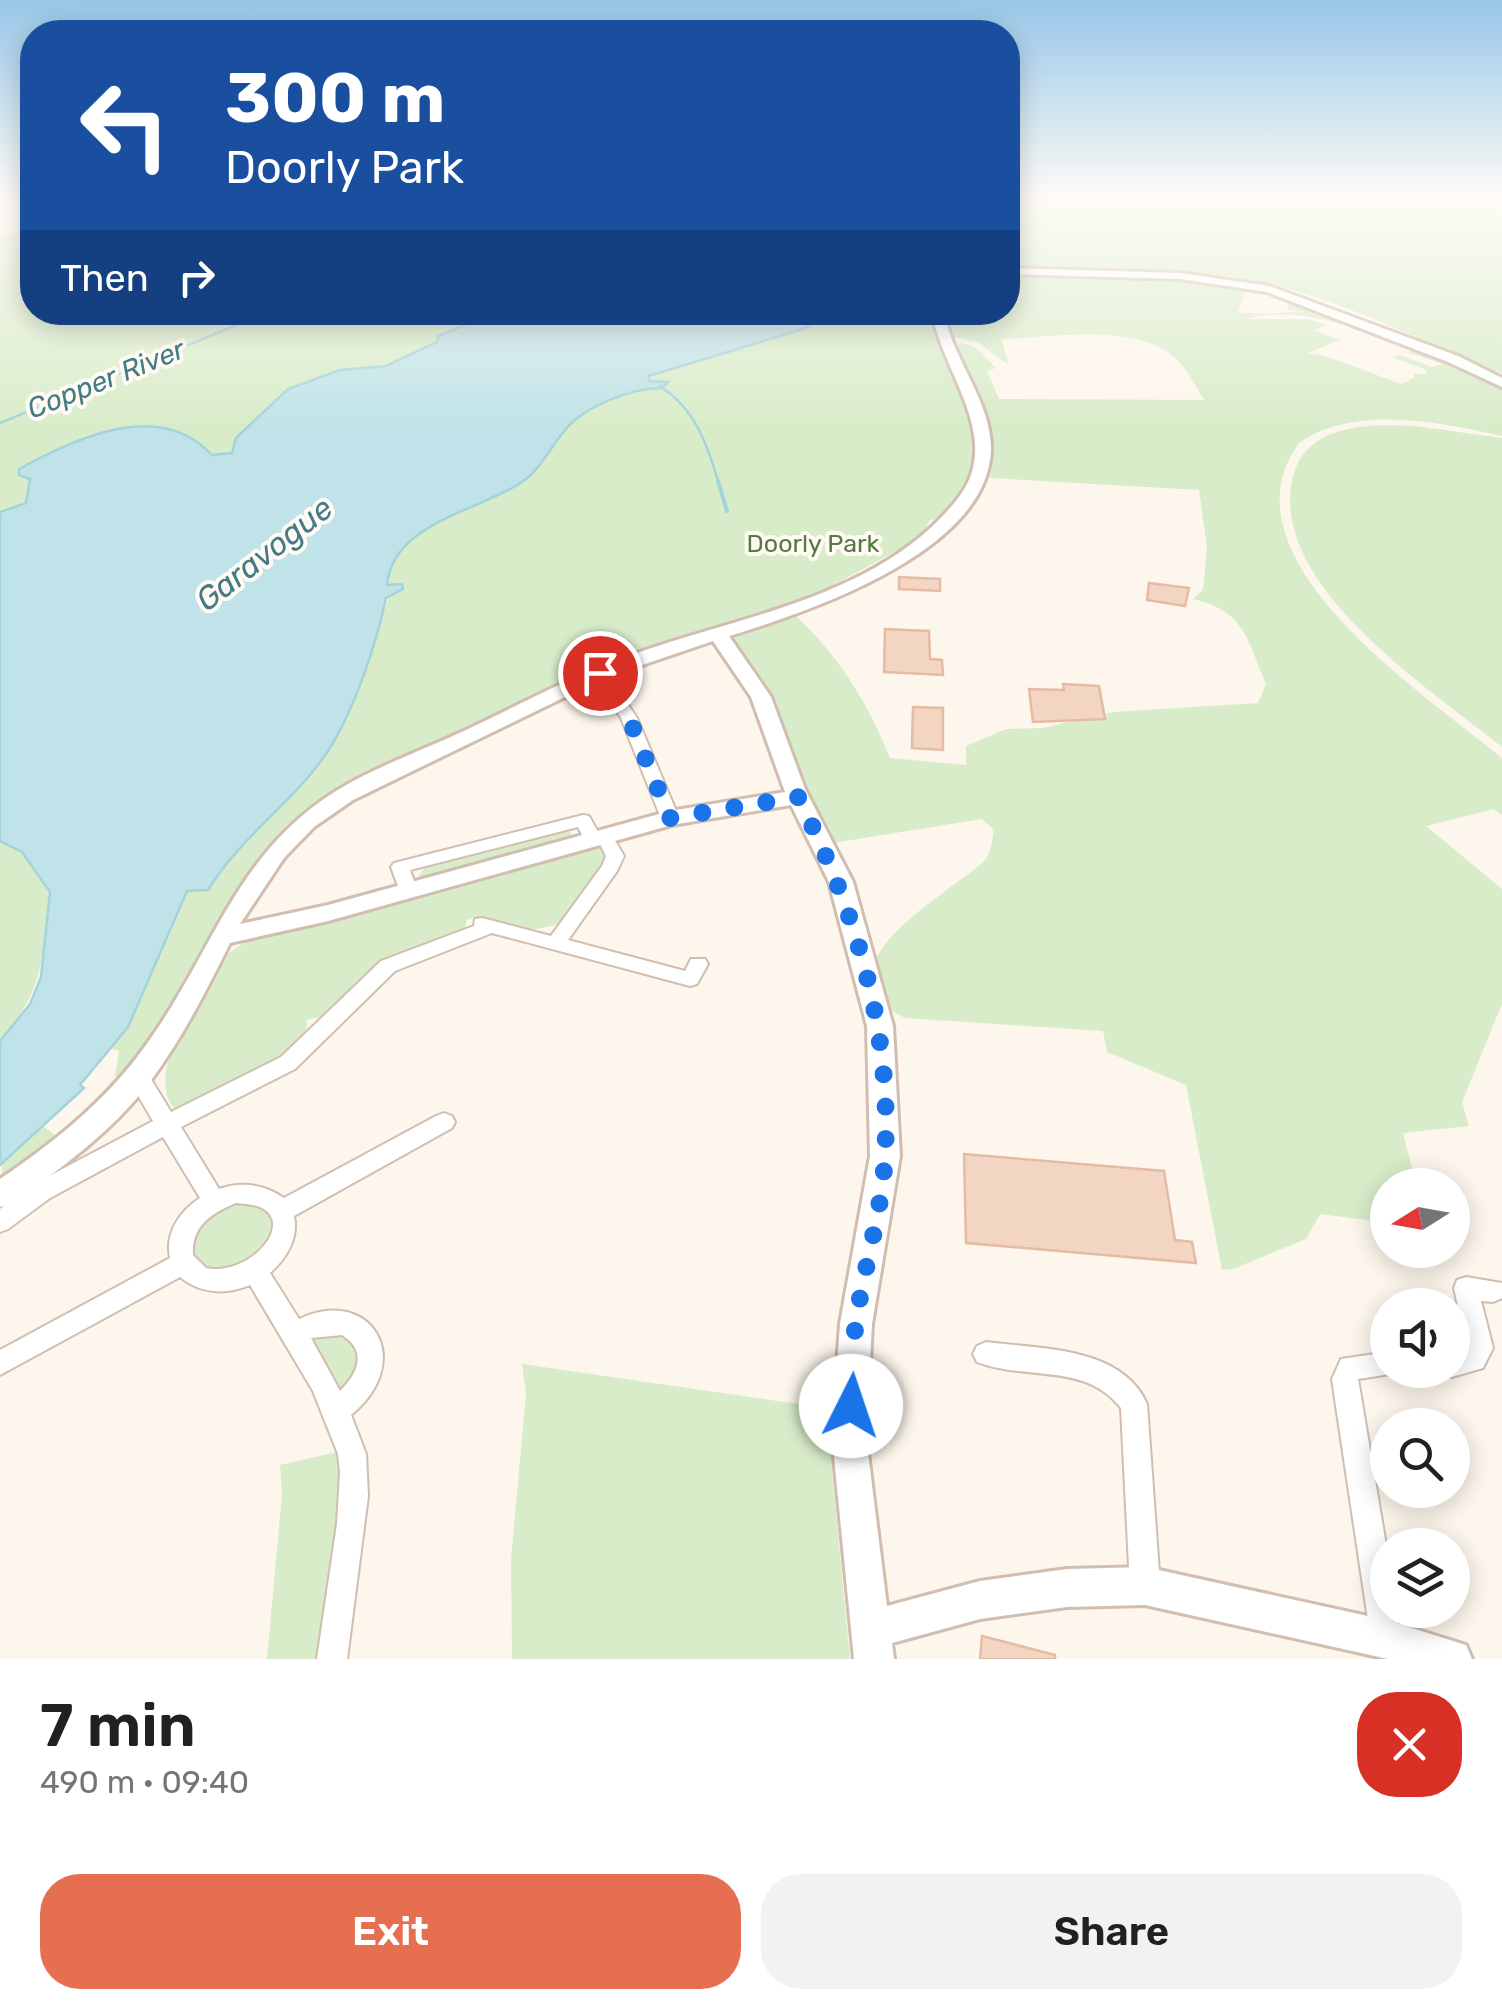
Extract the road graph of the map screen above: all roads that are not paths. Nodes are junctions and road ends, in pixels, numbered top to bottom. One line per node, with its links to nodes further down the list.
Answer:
1 (1126, 274): 3 (street)
2 (943, 325): 4 (street)
3 (1502, 383)
4 (717, 633): 5 (street); 6 (street)
5 (600, 673): 7 (street); 9 (street)
6 (798, 797): 7 (street); 32 (street)
7 (670, 818): 8 (street)
8 (598, 838): 9 (street); 10 (street)
9 (221, 937): 12 (street)
10 (555, 944): 11 (street); 14 (street)
11 (698, 964)
12 (138, 1078): 14 (street); 15 (street)
13 (444, 1122): 17 (street)
14 (169, 1126): 16 (street); 18 (street)
15 (0, 1195)
16 (214, 1201): 17 (street); 19 (street)
17 (282, 1210): 20 (street)
18 (0, 1222)
19 (182, 1264): 20 (street); 27 (street)
20 (255, 1271): 24 (street)
21 (1470, 1288): 22 (street)
22 (1492, 1291)
23 (1470, 1305): 26 (street)
24 (295, 1334): 29 (street); 29 (street)
25 (986, 1354): 30 (street)
26 (1470, 1361)
27 (0, 1363)
28 (1370, 1366): 31 (street)
29 (334, 1412): 33 (street)
30 (1146, 1586): 31 (street); 32 (street)
31 (1386, 1639): 34 (street)
32 (874, 1644)
33 (332, 1659)
34 (1452, 1659)

